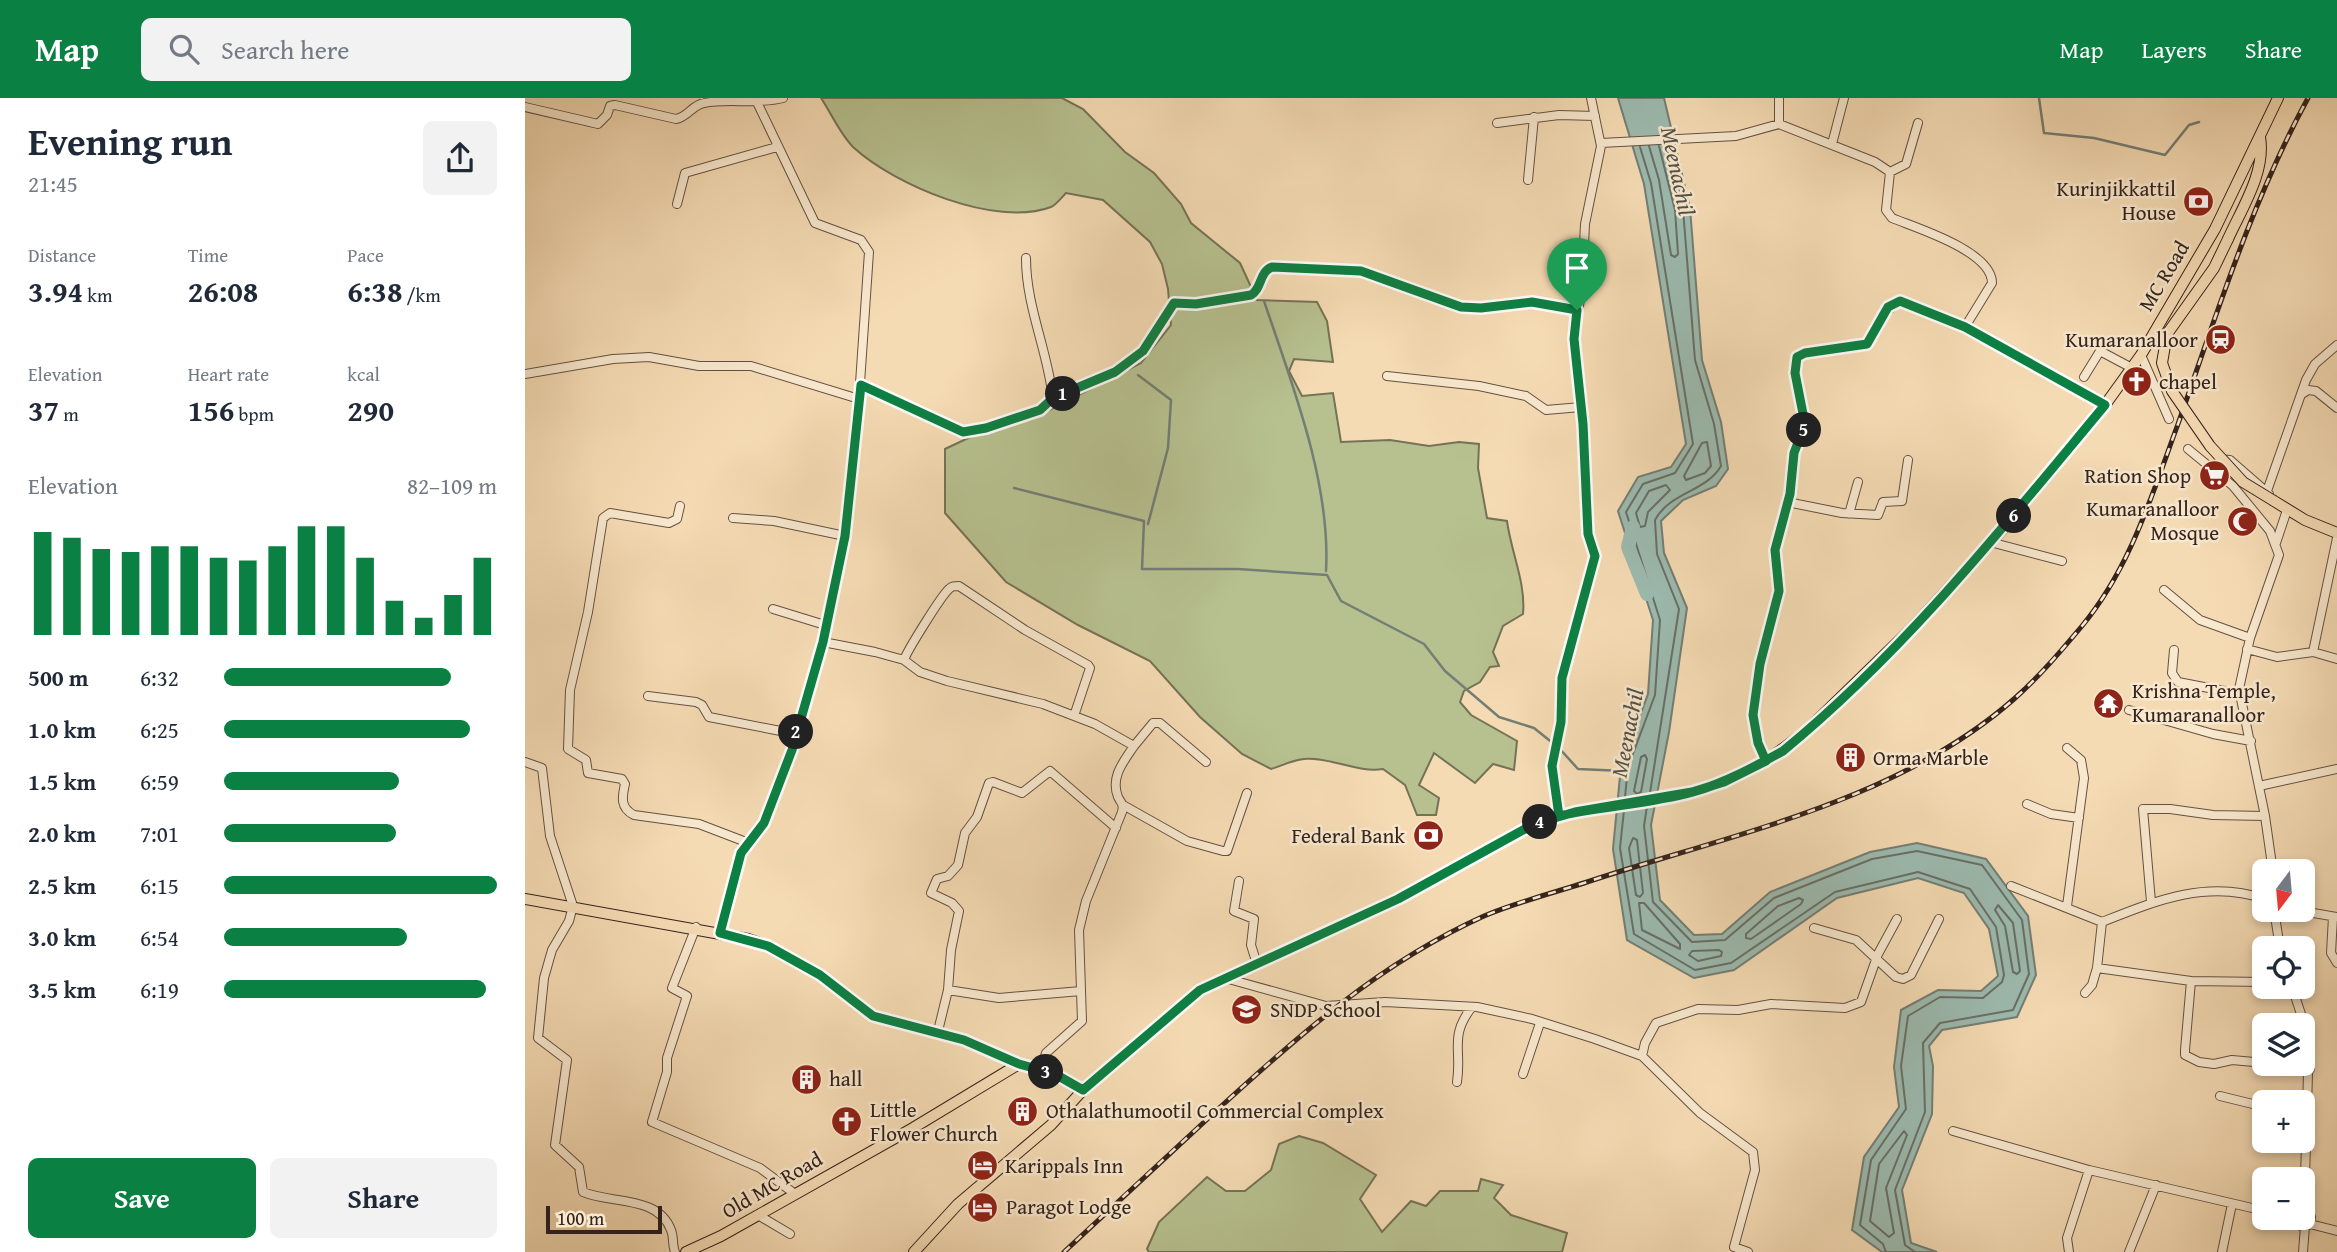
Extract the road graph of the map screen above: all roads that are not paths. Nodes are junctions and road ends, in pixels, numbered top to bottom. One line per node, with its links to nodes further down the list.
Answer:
1 (783, 98): 6 (street)
2 (1591, 98): 8 (street)
3 (1779, 98): 12 (street)
4 (1844, 98): 15 (street)
5 (2278, 98): 13 (main road, MC Road)
6 (755, 101): 7 (street); 16 (street)
7 (525, 107)
8 (1595, 116): 9 (street); 14 (street)
9 (1534, 117): 10 (street); 18 (street)
10 (1497, 122)
11 (1918, 123): 17 (street)
12 (1779, 124): 14 (street); 15 (street)
13 (2260, 137): 19 (main road, MC Road); 20 (main road)
14 (1601, 143): 25 (street)
15 (1832, 144): 17 (street)
16 (777, 147): 22 (street); 33 (street)
17 (1890, 172): 26 (street)
18 (1528, 180)
19 (2237, 180): 20 (street); 21 (main road, MC Road)
20 (2251, 187): 23 (main road)
21 (2228, 199): 23 (street); 28 (main road, MC Road)
22 (677, 204)
23 (2242, 206): 47 (main road, bridge)
24 (1026, 258): 35 (street)
25 (1577, 310): 35 (street); 38 (street)
26 (1965, 327): 37 (street); 46 (street)
27 (2337, 345): 34 (street)
28 (2141, 355): 29 (main road, MC Road); 40 (street)
29 (2130, 367): 32 (street); 37 (main road, MC Road)
30 (525, 374): 36 (street)
31 (1387, 376): 38 (street)
32 (2084, 377)
33 (861, 385): 35 (street); 36 (street)
34 (2299, 396): 39 (street); 45 (street)
35 (1053, 398)
36 (859, 399): 52 (street)
37 (2105, 405): 54 (main road, MC Road)
38 (1581, 407): 83 (street)
39 (2337, 408)
40 (2169, 419)
41 (2188, 449): 43 (street)
42 (1908, 460): 50 (street)
43 (2217, 472): 45 (street); 55 (street)
44 (1858, 482): 50 (street)
45 (2267, 491): 47 (street)
46 (1787, 502): 50 (street); 75 (street)
47 (2274, 502): 49 (main road)
48 (680, 506): 87 (street)
49 (2287, 510): 53 (main road); 55 (street)
50 (1849, 514)
51 (733, 518): 52 (street)
52 (845, 536): 59 (street)
53 (2337, 536): 64 (street)
54 (1990, 542): 56 (street); 75 (main road, MC Road)
55 (2276, 543): 60 (street)
56 (2062, 561)
57 (2164, 590): 60 (street)
58 (773, 608): 59 (street)
59 (825, 625): 61 (street)
60 (2250, 638): 62 (street)
61 (823, 642): 66 (street); 71 (street)
62 (2248, 649): 64 (street); 67 (street)
63 (2174, 650): 67 (street)
64 (2313, 652): 65 (street)
65 (2337, 659)
66 (904, 660): 70 (street); 70 (street)
67 (2241, 694): 72 (street)
68 (647, 696): 71 (street)
69 (2129, 710): 72 (street)
70 (1074, 716): 73 (street)
71 (796, 734): 87 (street)
72 (2251, 741): 79 (street)
73 (1134, 746): 77 (street); 82 (street)
74 (2067, 748): 85 (street)
75 (1766, 761): 83 (main road, MC Road)
76 (525, 762): 94 (street)
77 (1206, 762)
78 (2337, 769): 79 (street)
79 (2259, 786): 84 (street)
80 (1247, 793): 82 (street)
81 (2027, 804): 85 (street)
82 (1123, 805): 86 (street)
83 (1559, 816): 106 (main road)
84 (2265, 816): 88 (street); 93 (street)
85 (2079, 817): 95 (street)
86 (1116, 828): 111 (street); 112 (street)
87 (747, 842): 103 (street)
88 (2271, 859)
89 (1239, 881): 106 (street)
90 (2011, 886): 95 (street)
91 (2252, 896): 93 (street)
92 (525, 899): 94 (main road)
93 (2151, 902): 100 (street)
94 (573, 906): 101 (main road); 137 (street)
95 (2067, 906): 100 (street)
96 (2315, 913): 97 (street)
97 (2335, 917): 105 (street)
98 (1897, 919): 104 (street)
99 (1939, 919): 104 (street)
100 (2102, 922): 107 (street)
101 (696, 927): 103 (main road); 129 (street)
102 (1815, 928): 104 (street)
103 (720, 933): 116 (main road)
104 (1877, 960): 117 (street)
105 (2337, 963)
106 (1257, 964): 108 (main road)
107 (2097, 968): 109 (street); 113 (street)
108 (1225, 978): 114 (street); 123 (main road)
109 (2191, 981): 110 (street); 118 (street)
110 (2252, 982)
111 (948, 990): 112 (street); 116 (street)
112 (1081, 991): 120 (street)
113 (2085, 993)
114 (1472, 1007): 115 (street); 122 (street)
115 (1540, 1023): 117 (street); 121 (street)
116 (938, 1031): 119 (main road)
117 (1642, 1056): 140 (street)
118 (2252, 1062)
119 (1019, 1064): 120 (main road); 129 (main road, Old MC Road)
120 (1040, 1071): 123 (main road)
121 (1523, 1074)
122 (1457, 1083)
123 (1083, 1090): 139 (main road)
124 (2220, 1096): 125 (street)
125 (2252, 1104)
126 (1953, 1131): 127 (street)
127 (2089, 1170): 128 (street); 141 (street)
128 (2156, 1185): 130 (street); 142 (street)
129 (795, 1194): 132 (main road, Old MC Road)
130 (2232, 1203): 131 (street); 143 (street)
131 (2252, 1208)
132 (758, 1215): 136 (street); 138 (main road, Old MC Road)
133 (2315, 1223): 135 (street)
134 (2303, 1230): 144 (street)
135 (2337, 1231)
136 (790, 1234)
137 (675, 1252)
138 (686, 1252)
139 (914, 1252)
140 (1748, 1252)
141 (2069, 1252)
142 (2129, 1252)
143 (2223, 1252)
144 (2303, 1252)

